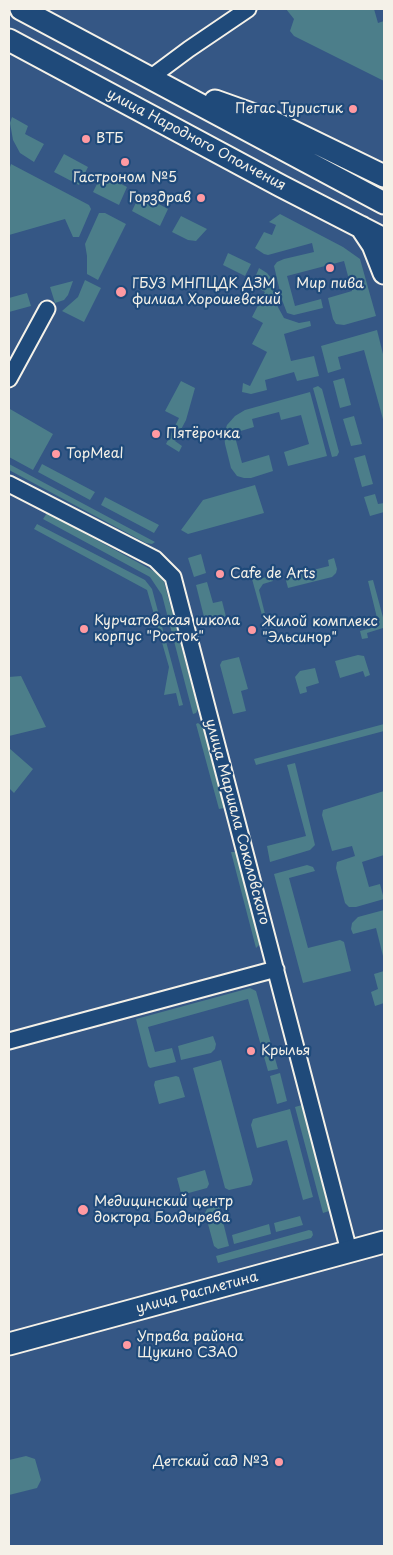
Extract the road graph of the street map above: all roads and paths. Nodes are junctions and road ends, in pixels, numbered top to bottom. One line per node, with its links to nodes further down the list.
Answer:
1 (21, 9): 4 (main road)
2 (248, 9): 4 (street)
3 (9, 40): 7 (main road, улица Народного Ополчения)
4 (150, 78): 5 (main road); 6 (main road)
5 (384, 176)
6 (384, 204)
7 (361, 227): 8 (main road, улица Народного Ополчения); 9 (main road)
8 (384, 239)
9 (384, 273)
10 (47, 309): 11 (street)
11 (9, 380)
12 (9, 484): 13 (street, улица Маршала Соколовского)
13 (276, 969): 14 (street); 16 (street, улица Маршала Соколовского)
14 (9, 1040)
15 (384, 1242): 16 (main road, улица Расплетина)
16 (349, 1251): 17 (main road, улица Расплетина)
17 (9, 1344)

